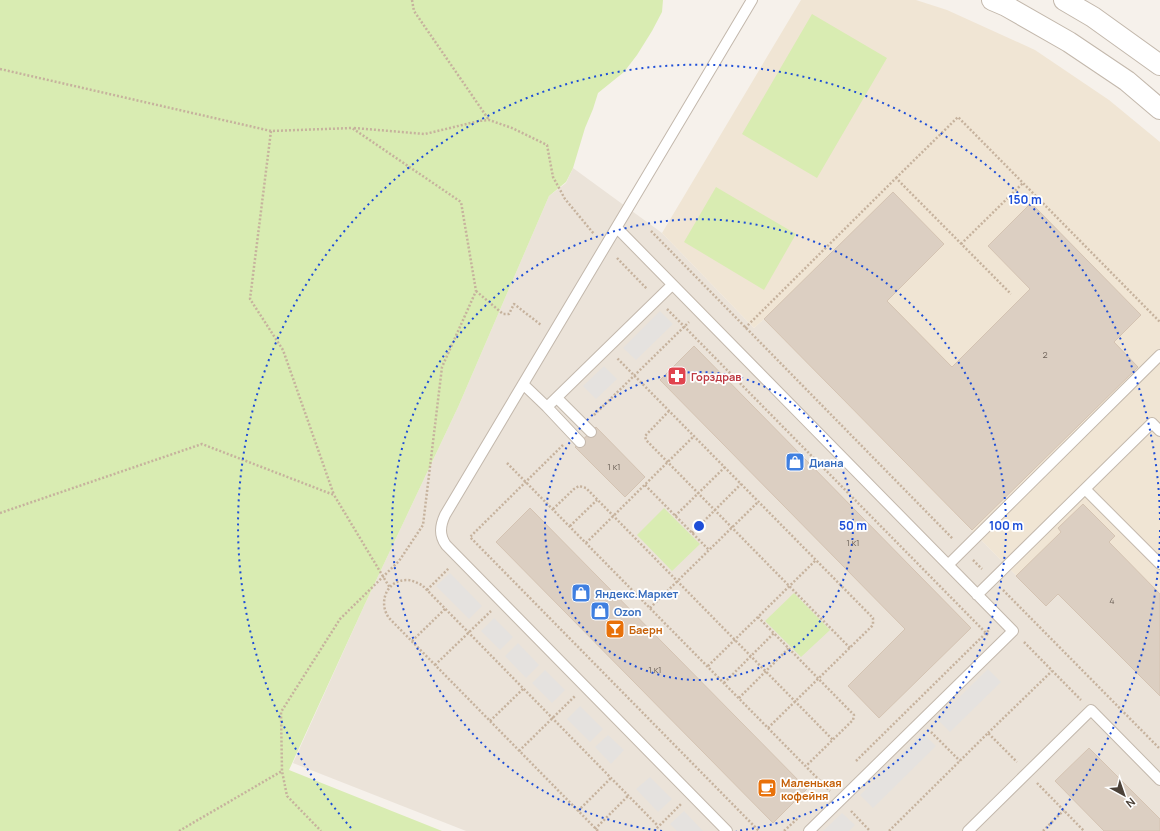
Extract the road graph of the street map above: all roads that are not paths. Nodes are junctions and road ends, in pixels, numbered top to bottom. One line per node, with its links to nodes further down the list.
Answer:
1 (752, 0): 6 (lane)
2 (992, 0): 5 (street)
3 (1064, 0): 4 (street)
4 (1160, 65)
5 (1160, 109)
6 (617, 228): 7 (lane); 9 (lane)
7 (672, 284): 10 (lane); 17 (lane)
8 (1160, 355): 17 (lane)
9 (523, 384): 11 (lane); 20 (lane)
10 (557, 398): 11 (lane); 13 (lane)
11 (547, 408): 14 (lane)
12 (1160, 431): 15 (lane)
13 (591, 432)
14 (580, 442)
15 (1085, 488): 16 (lane); 18 (lane)
16 (1160, 564)
17 (948, 565): 18 (lane)
18 (977, 595): 21 (lane)
19 (1160, 780): 22 (lane)
20 (727, 831)
21 (809, 831)
22 (968, 831)

